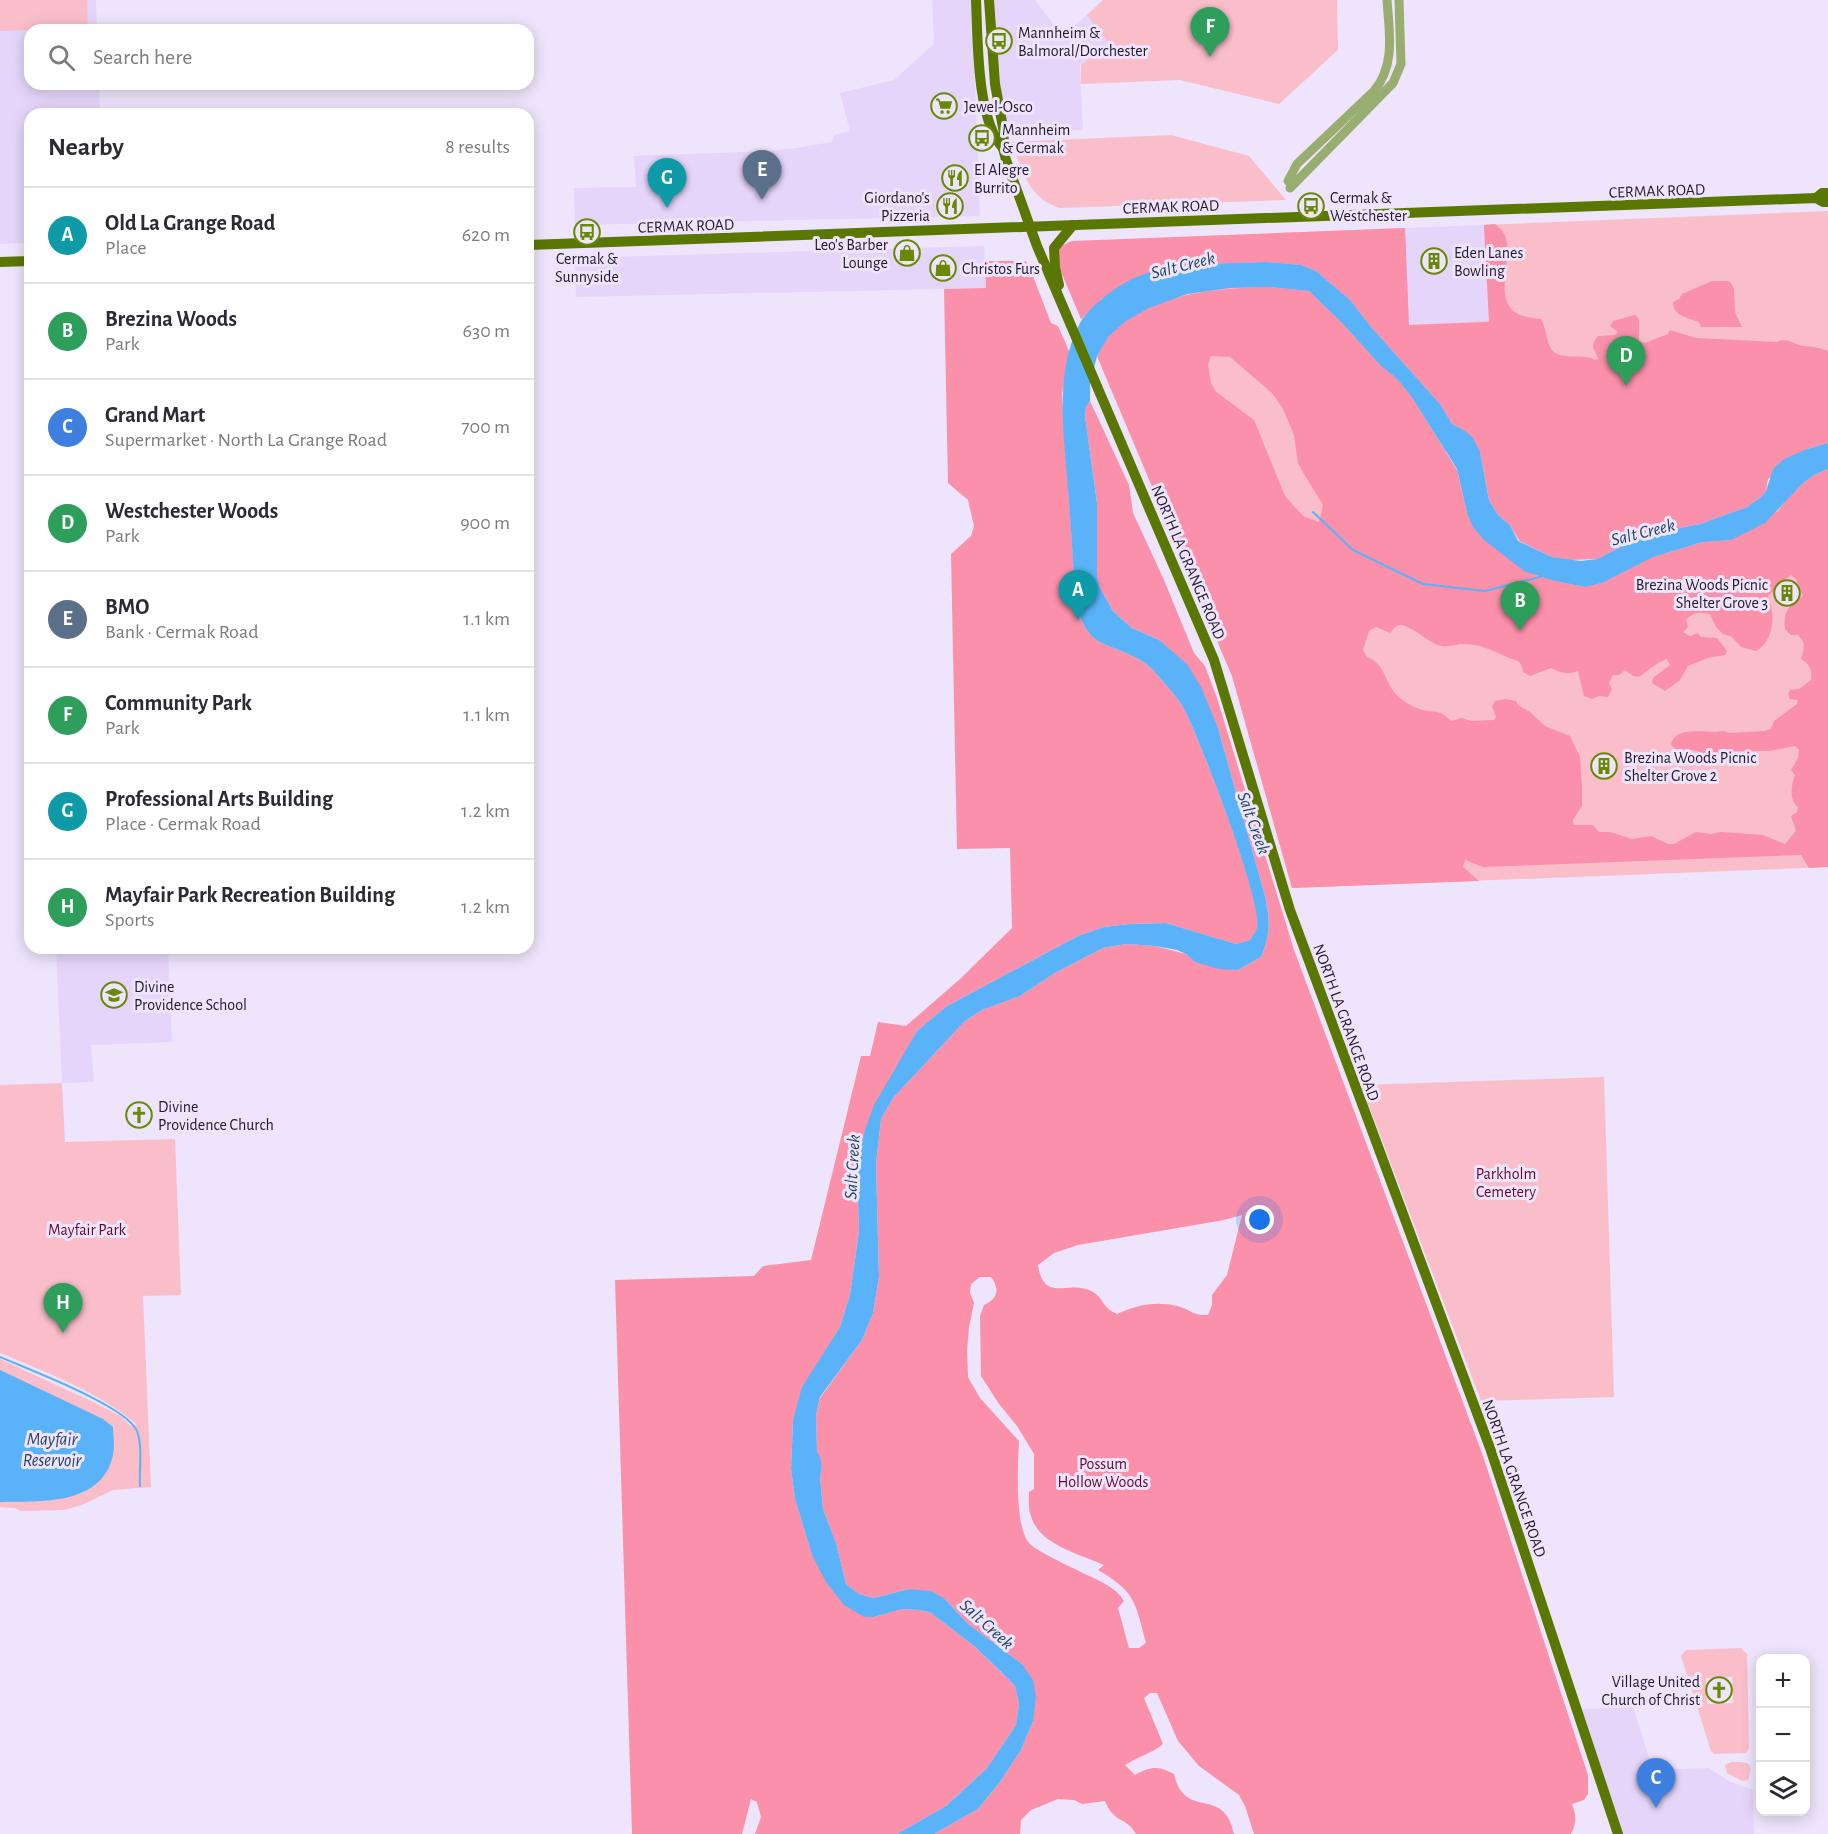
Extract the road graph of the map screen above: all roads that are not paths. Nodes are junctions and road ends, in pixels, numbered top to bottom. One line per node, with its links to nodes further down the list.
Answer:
1 (976, 0): 5 (main road)
2 (989, 0): 5 (main road)
3 (1387, 0): 4 (street)
4 (1399, 0)
5 (1003, 148): 10 (main road, NORTH LA GRANGE ROAD)
6 (1828, 193): 7 (main road, CERMAK ROAD)
7 (1816, 198): 8 (main road, CERMAK ROAD); 9 (main road, CERMAK ROAD)
8 (1828, 202)
9 (1073, 225): 10 (main road, CERMAK ROAD); 14 (main road)
10 (1030, 227): 11 (main road, CERMAK ROAD); 14 (main road, NORTH LA GRANGE ROAD)
11 (534, 245)
12 (24, 261): 13 (main road)
13 (0, 262)
14 (1063, 309): 15 (main road, NORTH LA GRANGE ROAD)
15 (1618, 1834)

